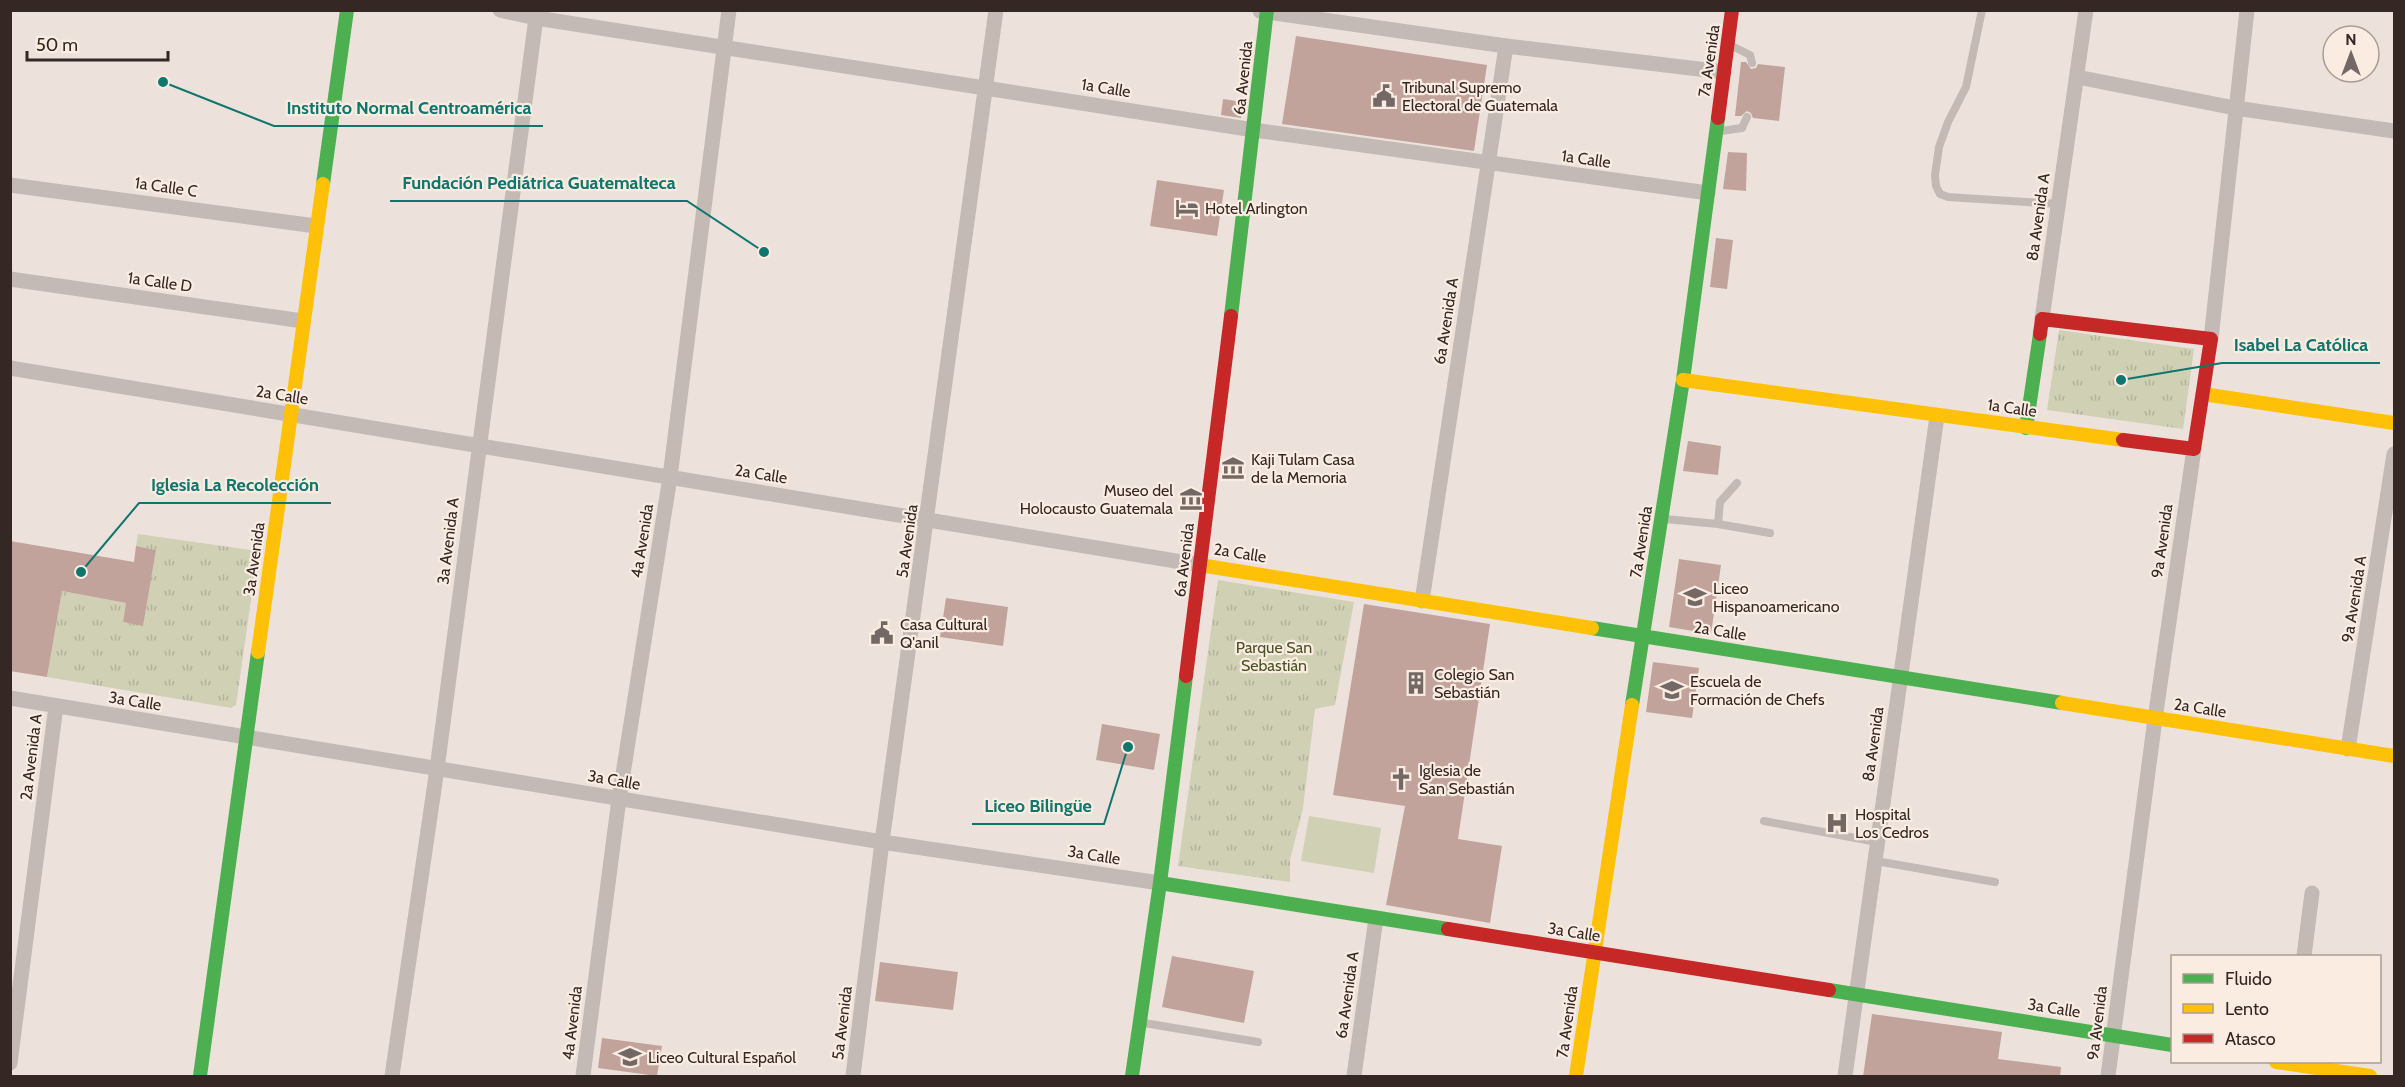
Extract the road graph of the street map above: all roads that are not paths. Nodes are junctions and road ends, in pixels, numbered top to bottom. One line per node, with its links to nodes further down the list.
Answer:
1 (347, 10): 27 (street, 3a Avenida)
2 (500, 10): 10 (street, 1a Calle)
3 (729, 10): 13 (street, 4a Avenida)
4 (996, 10): 17 (street, 5a Avenida)
5 (1732, 10): 11 (street, 7a Avenida)
6 (1982, 10): 26 (lane)
7 (2086, 10): 16 (street, 8a Avenida A)
8 (2247, 10): 18 (street, 9a Avenida)
9 (1264, 11): 12 (street); 20 (street, 6a Avenida)
10 (537, 14): 13 (street, 1a Calle); 39 (street, 3a Avenida A)
11 (1728, 44): 14 (lane); 15 (street, 7a Avenida)
12 (1506, 46): 15 (street); 23 (street, 6a Avenida A)
13 (726, 47): 17 (street, 1a Calle); 42 (street, 4a Avenida)
14 (1752, 63)
15 (1724, 72): 21 (street, 7a Avenida)
16 (2077, 77): 18 (street); 26 (street, 8a Avenida A)
17 (986, 87): 20 (street, 1a Calle); 45 (street, 5a Avenida)
18 (2235, 108): 22 (street); 31 (street, 9a Avenida)
19 (1747, 117): 21 (lane)
20 (1254, 130): 23 (street, 1a Calle); 48 (street, 6a Avenida)
21 (1716, 131): 25 (street, 7a Avenida)
22 (2394, 131)
23 (1489, 164): 25 (street, 1a Calle); 49 (street, 6a Avenida A)
24 (10, 185): 27 (street, 1a Calle C)
25 (1708, 194): 33 (street, 7a Avenida)
26 (2059, 204): 29 (street, 8a Avenida A)
27 (316, 226): 30 (street, 3a Avenida)
28 (10, 279): 30 (street, 1a Calle D)
29 (2042, 319): 31 (street); 38 (street, 8a Avenida A)
30 (303, 321): 35 (street, 3a Avenida)
31 (2211, 339): 34 (street, 9a Avenida)
32 (10, 368): 35 (street, 2a Calle)
33 (1683, 380): 36 (street, 1a Calle); 44 (street, 7a Avenida)
34 (2203, 394): 37 (street); 40 (street, 9a Avenida)
35 (290, 414): 39 (street, 2a Calle); 55 (street, 3a Avenida)
36 (1937, 416): 38 (street, 1a Calle); 51 (street, 8a Avenida)
37 (2394, 423)
38 (2026, 428): 40 (street, 1a Calle)
39 (479, 446): 42 (street, 2a Calle); 58 (street, 3a Avenida A)
40 (2194, 449): 54 (street, 9a Avenida)
41 (2394, 454): 56 (street, 9a Avenida A)
42 (670, 477): 45 (street, 2a Calle); 59 (street, 4a Avenida)
43 (1737, 483): 46 (lane)
44 (1662, 518): 46 (lane); 50 (street, 7a Avenida)
45 (928, 520): 48 (street, 2a Calle); 61 (street, 5a Avenida)
46 (1718, 524): 47 (lane)
47 (1770, 533)
48 (1200, 565): 49 (street, 2a Calle); 65 (street, 6a Avenida)
49 (1422, 601): 50 (street, 2a Calle)
50 (1644, 637): 51 (street, 2a Calle); 68 (street, 7a Avenida)
51 (1900, 678): 54 (street, 2a Calle); 62 (street, 8a Avenida)
52 (10, 698): 53 (street, 3a Calle)
53 (56, 706): 55 (street, 3a Calle); 75 (street, 2a Avenida A)
54 (2155, 719): 56 (street, 2a Calle); 72 (street, 9a Avenida)
55 (245, 737): 58 (street, 3a Calle); 77 (street, 3a Avenida)
56 (2348, 749): 57 (street, 2a Calle)
57 (2394, 756)
58 (437, 769): 59 (street, 3a Calle); 78 (street, 3a Avenida A)
59 (620, 799): 61 (street, 3a Calle); 79 (street, 4a Avenida)
60 (1764, 821): 62 (lane)
61 (882, 842): 65 (street, 3a Calle); 80 (street, 5a Avenida)
62 (1877, 842): 63 (street, 8a Avenida)
63 (1876, 861): 64 (lane); 70 (street, 8a Avenida)
64 (1995, 882)
65 (1160, 883): 67 (street, 3a Calle); 71 (street, 6a Avenida)
66 (2312, 893): 69 (street)
67 (1376, 918): 68 (street, 3a Calle); 82 (street, 6a Avenida A)
68 (1593, 953): 70 (street, 3a Calle); 83 (street, 7a Avenida)
69 (2304, 955)
70 (1856, 995): 72 (street, 3a Calle); 84 (street, 8a Avenida)
71 (1140, 1022): 73 (lane); 81 (street, 6a Avenida)
72 (2114, 1036): 74 (street, 3a Calle); 85 (street, 9a Avenida)
73 (1258, 1042)
74 (2171, 1045)
75 (10, 1063)
76 (2291, 1063): 86 (street)
77 (200, 1077)
78 (392, 1077)
79 (584, 1077)
80 (853, 1077)
81 (1132, 1077)
82 (1354, 1077)
83 (1576, 1077)
84 (1845, 1077)
85 (2108, 1077)
86 (2370, 1077)

